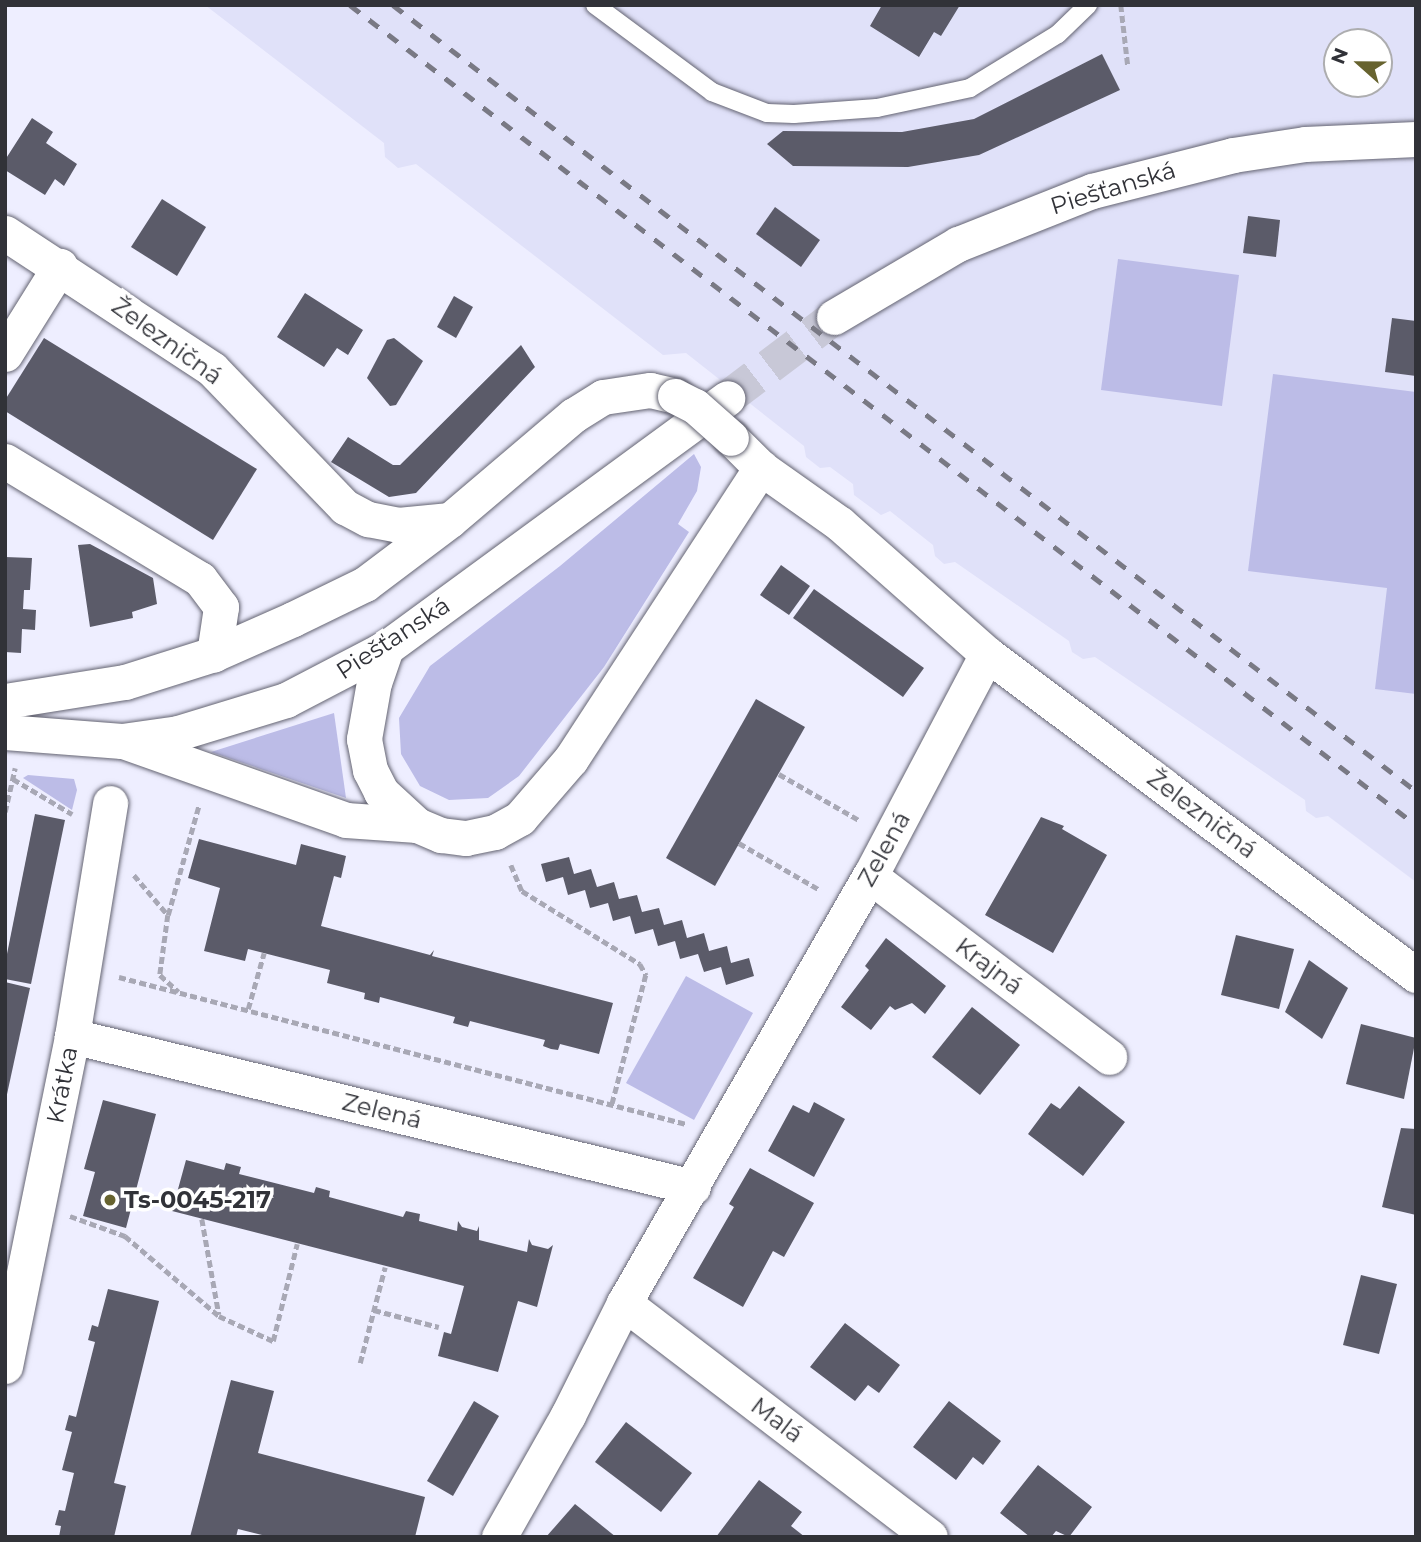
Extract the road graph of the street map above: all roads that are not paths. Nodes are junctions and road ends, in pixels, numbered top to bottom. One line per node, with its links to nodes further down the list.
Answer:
1 (595, 5): 2 (lane)
2 (1084, 6)
3 (1416, 139): 6 (street, Piešťanská)
4 (5, 233): 5 (street, Železničná)
5 (60, 266): 7 (street); 11 (street, Železničná)
6 (834, 317)
7 (5, 354)
8 (727, 398): 12 (street, Piešťanská)
9 (5, 461): 13 (street)
10 (761, 468): 11 (street, Železničná, bridge); 14 (street, Železničná); 19 (street)
11 (450, 520): 13 (street)
12 (386, 648): 17 (street, Piešťanská); 19 (street)
13 (214, 654): 15 (street)
14 (987, 654): 20 (street, Zelená); 21 (street, Železničná)
15 (5, 701)
16 (5, 732): 17 (street, Piešťanská)
17 (122, 741): 19 (street)
18 (110, 803): 22 (street, Krátka)
19 (417, 825)
20 (870, 876): 23 (street, Krajná); 24 (street, Zelená)
21 (1416, 975)
22 (72, 1036): 24 (street, Zelená); 26 (street, Krátka)
23 (1109, 1057)
24 (693, 1187): 25 (street, Zelená)
25 (624, 1303): 27 (street, Zelená); 28 (street, Malá)
26 (5, 1366)
27 (499, 1537)
28 (930, 1537)

